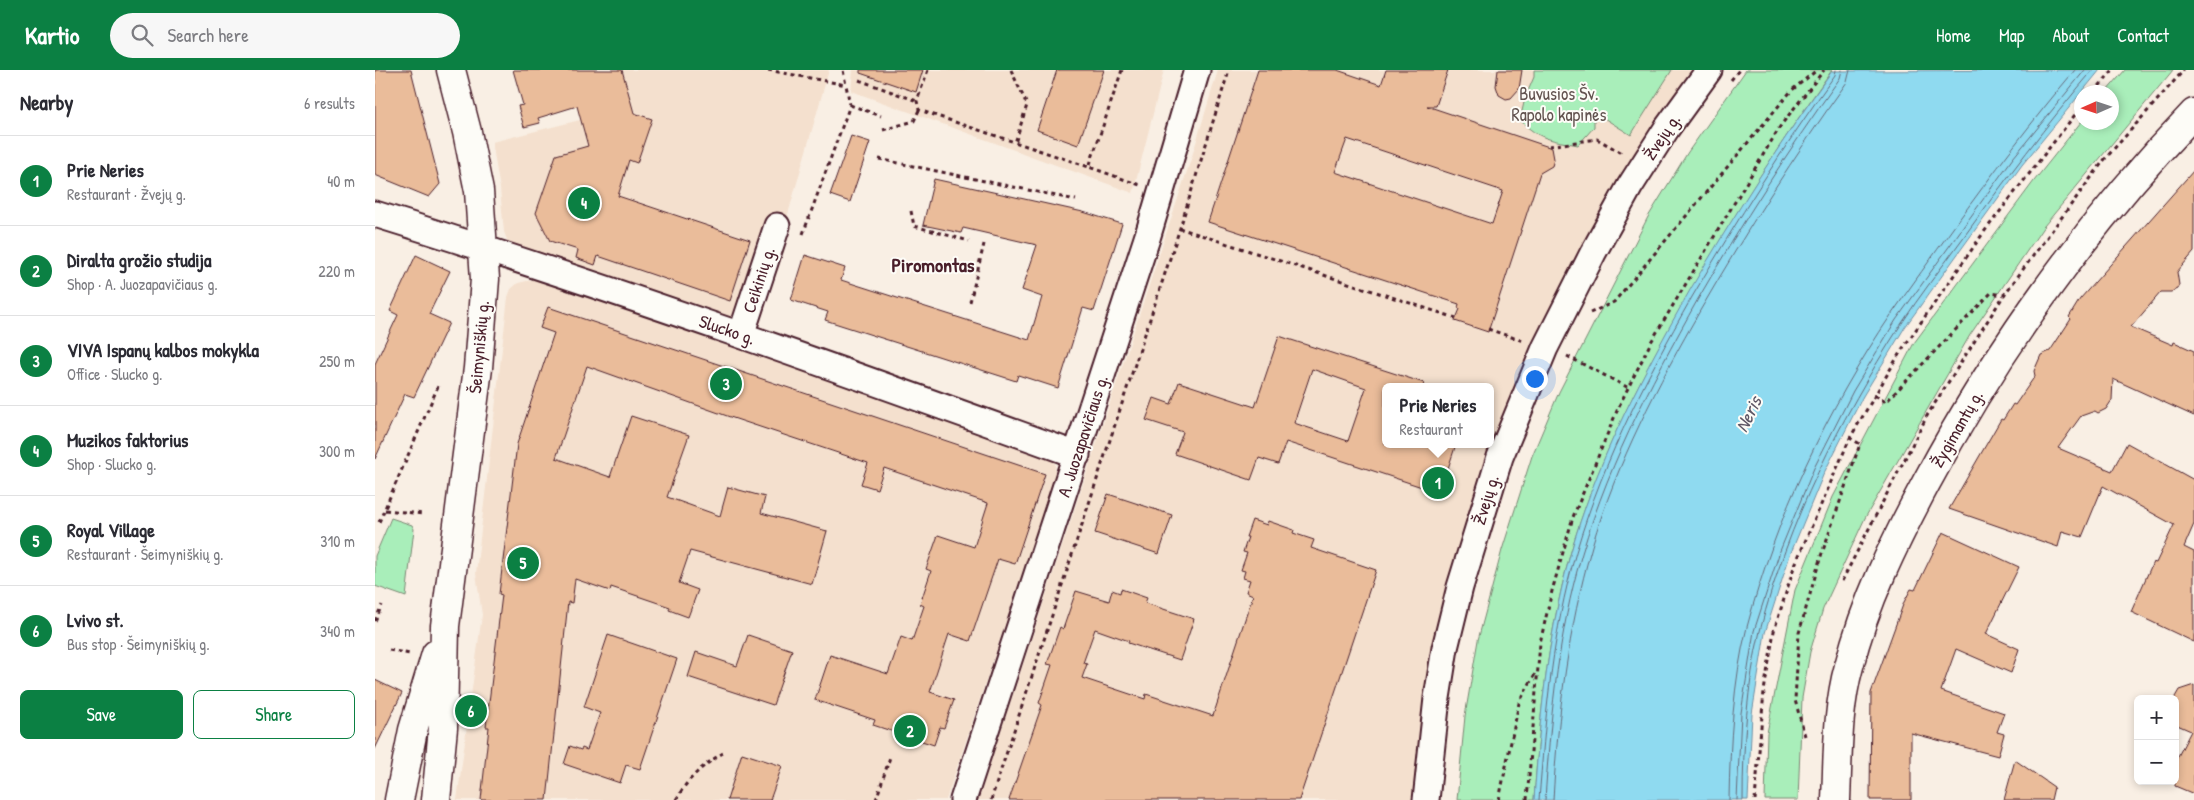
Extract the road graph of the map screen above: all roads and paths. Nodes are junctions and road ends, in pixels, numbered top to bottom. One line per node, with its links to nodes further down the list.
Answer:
1 (451, 70): 39 (main road, Šeimyniškių g.)
2 (768, 70): 15 (path)
3 (843, 70): 15 (path)
4 (928, 70): 17 (path)
5 (1011, 70): 24 (path)
6 (1122, 70): 28 (path)
7 (1197, 70): 33 (street, A. Juozapavičiaus g.)
8 (1229, 70): 35 (path)
9 (1739, 70): 13 (path)
10 (1817, 70): 43 (path)
11 (1824, 70): 53 (path)
12 (2113, 70): 16 (path)
13 (1719, 76): 27 (street, Žvejų g.)
14 (859, 80): 17 (path)
15 (846, 85): 18 (path)
16 (2100, 85)
17 (917, 101): 19 (path)
18 (850, 105): 21 (path); 36 (path)
19 (919, 110): 23 (path); 24 (path)
20 (2194, 114): 79 (main road, Žygimantų g.)
21 (881, 116)
22 (2074, 117): 54 (path)
23 (883, 130)
24 (1015, 143): 28 (path)
25 (1549, 146): 27 (path)
26 (879, 159): 30 (path)
27 (1643, 165): 48 (street, Žvejų g.)
28 (1089, 167): 29 (path)
29 (1135, 183)
30 (1075, 200)
31 (911, 211): 37 (path)
32 (375, 214): 39 (street, Slucko g.)
33 (1153, 219): 35 (path); 56 (street, A. Juozapavičiaus g.)
34 (777, 226): 47 (street, Ceikinių g.)
35 (1180, 228): 44 (path); 74 (path)
36 (803, 234)
37 (969, 241)
38 (984, 244): 41 (path)
39 (483, 247): 47 (street, Slucko g.); 62 (main road, Šeimyniškių g.)
40 (2004, 295): 54 (path)
41 (970, 302)
42 (1595, 304): 43 (path)
43 (1590, 313): 45 (path)
44 (1456, 318)
45 (1586, 322)
46 (1489, 329): 48 (path)
47 (741, 335): 56 (street, Slucko g.)
48 (1545, 348): 75 (street, Žvejų g.)
49 (1573, 348): 50 (path)
50 (1569, 357): 51 (path); 53 (path)
51 (1565, 366)
52 (439, 384): 57 (path)
53 (1627, 387): 65 (path)
54 (1875, 395): 55 (path)
55 (1851, 438): 66 (path); 78 (path)
56 (1077, 455): 73 (street, A. Juozapavičiaus g.)
57 (385, 510): 58 (path); 59 (path)
58 (423, 514)
59 (379, 522)
60 (382, 605): 61 (path)
61 (375, 621)
62 (445, 626): 69 (main road, Šeimyniškių g.); 70 (main road, Šeimyniškių g.)
63 (389, 650): 64 (path)
64 (410, 654)
65 (1537, 671): 76 (path); 77 (path)
66 (1805, 736)
67 (723, 753): 71 (path)
68 (890, 757): 72 (path)
69 (399, 800)
70 (436, 800)
71 (675, 800)
72 (876, 800)
73 (963, 800)
74 (991, 800)
75 (1426, 800)
76 (1499, 800)
77 (1527, 800)
78 (1755, 800)
79 (1836, 800)

